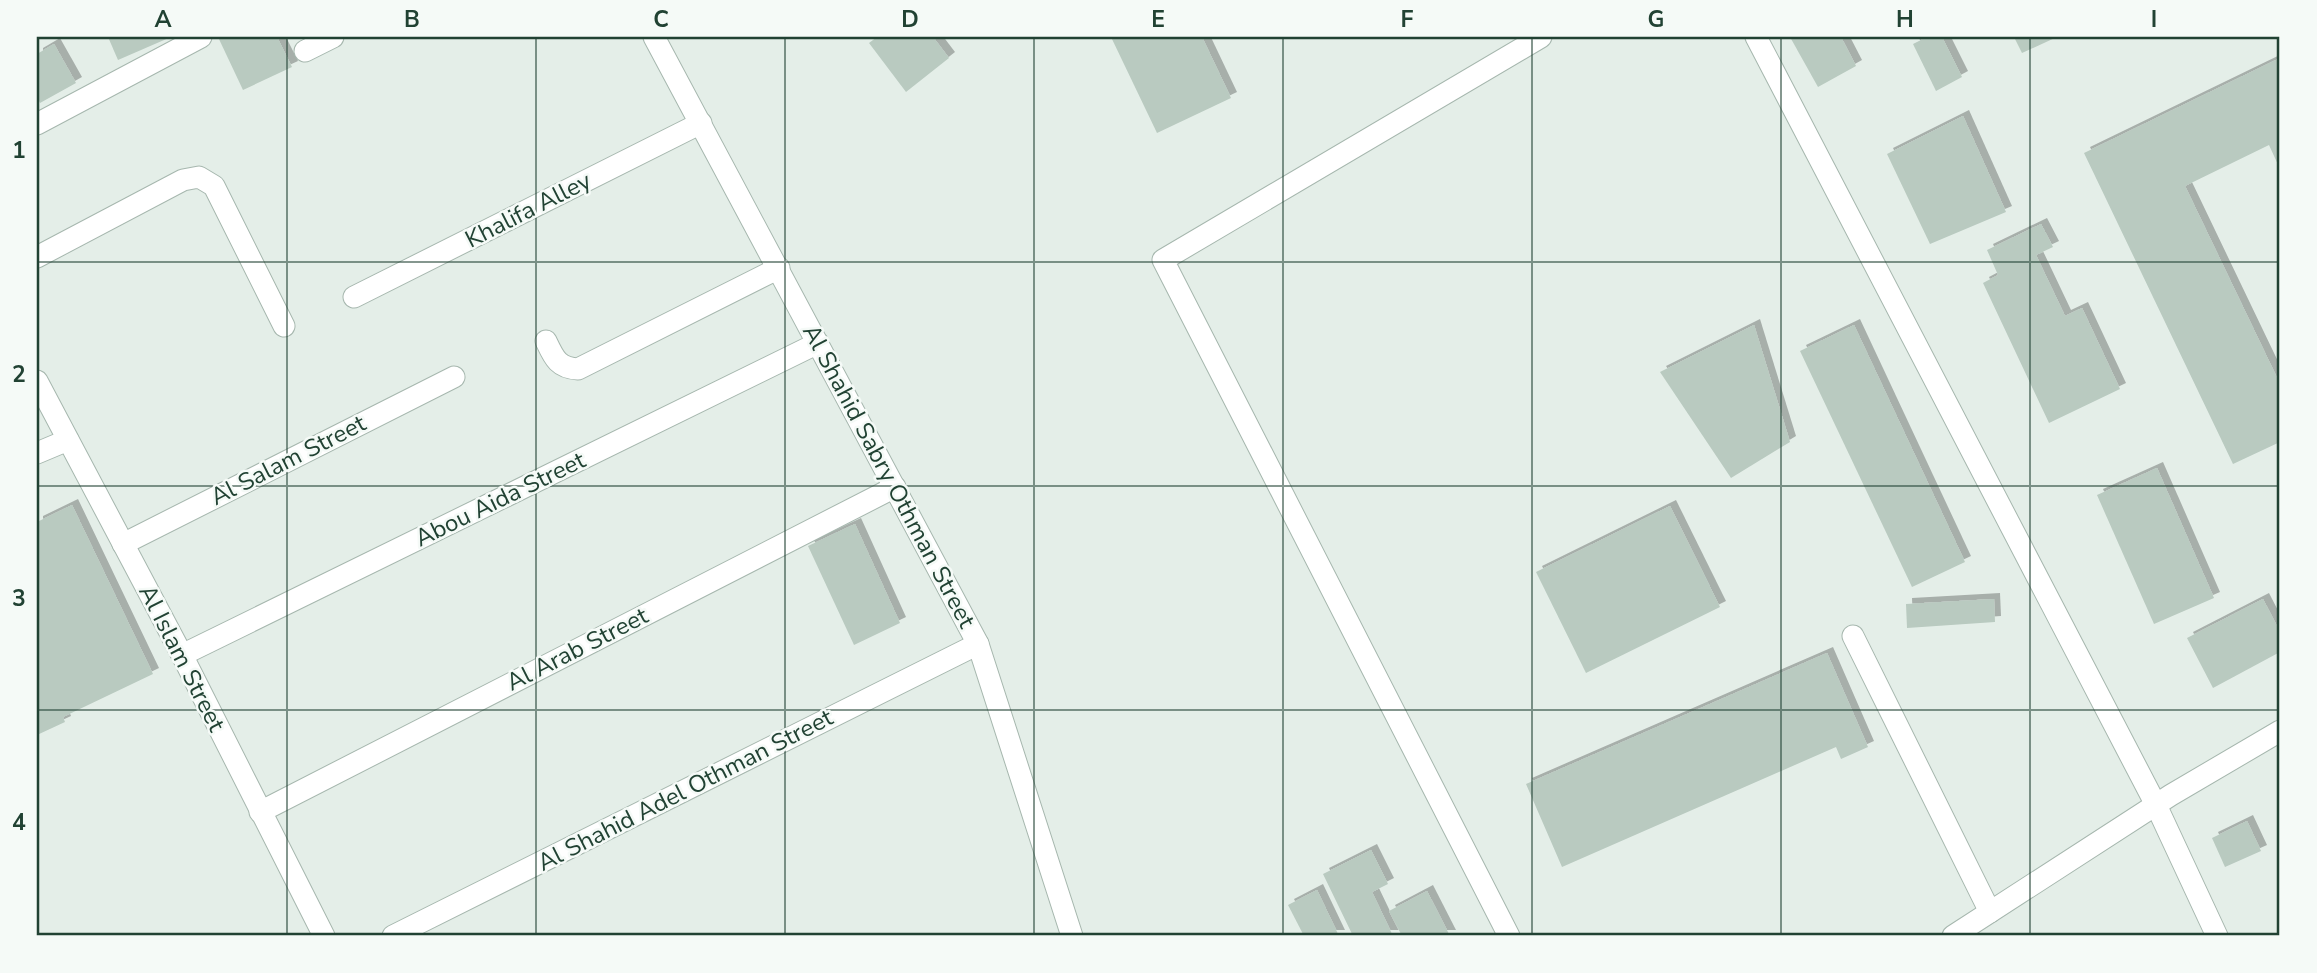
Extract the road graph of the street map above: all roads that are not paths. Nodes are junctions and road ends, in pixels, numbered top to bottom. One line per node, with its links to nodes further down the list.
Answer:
1 (201, 37): 8 (street)
2 (333, 37): 6 (street)
3 (654, 37): 7 (street, Al Shahid Sabry Othman Street)
4 (1541, 37): 31 (street)
5 (1756, 37): 25 (street)
6 (305, 51)
7 (701, 123): 10 (street, Al Shahid Sabry Othman Street); 11 (street, Khalifa Alley)
8 (37, 124)
9 (37, 257): 12 (street)
10 (779, 268): 13 (street); 14 (street, Al Shahid Sabry Othman Street)
11 (354, 297)
12 (284, 326)
13 (546, 341)
14 (818, 343): 19 (street, Al Shahid Sabry Othman Street); 23 (street, Abou Aida Street)
15 (454, 377): 20 (street, Al Salam Street)
16 (37, 381): 17 (street, Al Islam Street)
17 (68, 440): 18 (street); 20 (street, Al Islam Street)
18 (37, 453)
19 (895, 487): 22 (street, Al Shahid Sabry Othman Street); 26 (street, Al Arab Street)
20 (123, 544): 23 (street, Al Islam Street)
21 (1853, 636): 27 (street)
22 (978, 644): 29 (street, Al Shahid Adel Othman Street); 30 (street, Al Shahid Sabry Othman Street)
23 (182, 655): 26 (street, Al Islam Street)
24 (2280, 731): 25 (street)
25 (2156, 805): 27 (street); 33 (street)
26 (260, 812): 28 (street, Al Islam Street)
27 (1990, 912): 32 (street)
28 (324, 936)
29 (393, 936)
30 (1072, 936)
31 (1509, 936)
32 (1953, 936)
33 (2217, 936)

